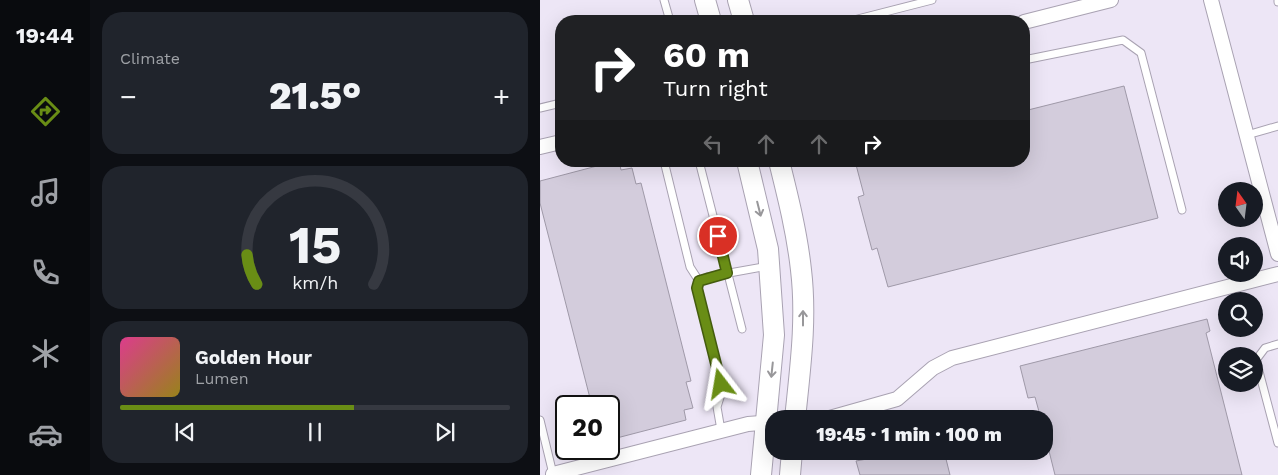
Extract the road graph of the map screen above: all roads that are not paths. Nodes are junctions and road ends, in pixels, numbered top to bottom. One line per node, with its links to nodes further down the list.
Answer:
1 (664, 0): 7 (lane)
2 (706, 0): 8 (street)
3 (738, 0): 9 (street)
4 (932, 0): 10 (lane)
5 (1111, 0): 11 (street)
6 (1211, 0): 16 (street)
7 (668, 15)
8 (710, 15)
9 (742, 15)
10 (873, 15)
11 (1030, 20)
12 (1030, 59): 23 (lane)
13 (555, 104): 14 (lane)
14 (540, 108)
15 (1278, 126): 16 (lane)
16 (1247, 135): 24 (street)
17 (555, 143): 18 (street)
18 (540, 147)
19 (665, 167): 28 (lane)
20 (700, 167): 26 (lane)
21 (748, 167): 25 (street, one-way to 25)
22 (781, 167): 32 (street, one-way to 22)
23 (1182, 210)
24 (1278, 254)
25 (770, 265): 26 (lane); 31 (street, one-way to 31)
26 (727, 273): 28 (lane); 29 (lane)
27 (1278, 274): 33 (street)
28 (699, 281): 36 (lane)
29 (742, 329)
30 (1278, 344): 37 (lane)
31 (771, 410)
32 (796, 410)
33 (858, 410)
34 (540, 420): 40 (lane)
35 (765, 423): 36 (street)
36 (721, 430): 40 (street)
37 (1278, 443)
38 (765, 448): 41 (street)
39 (791, 460): 42 (street)
40 (551, 474)
41 (760, 475)
42 (790, 475)

